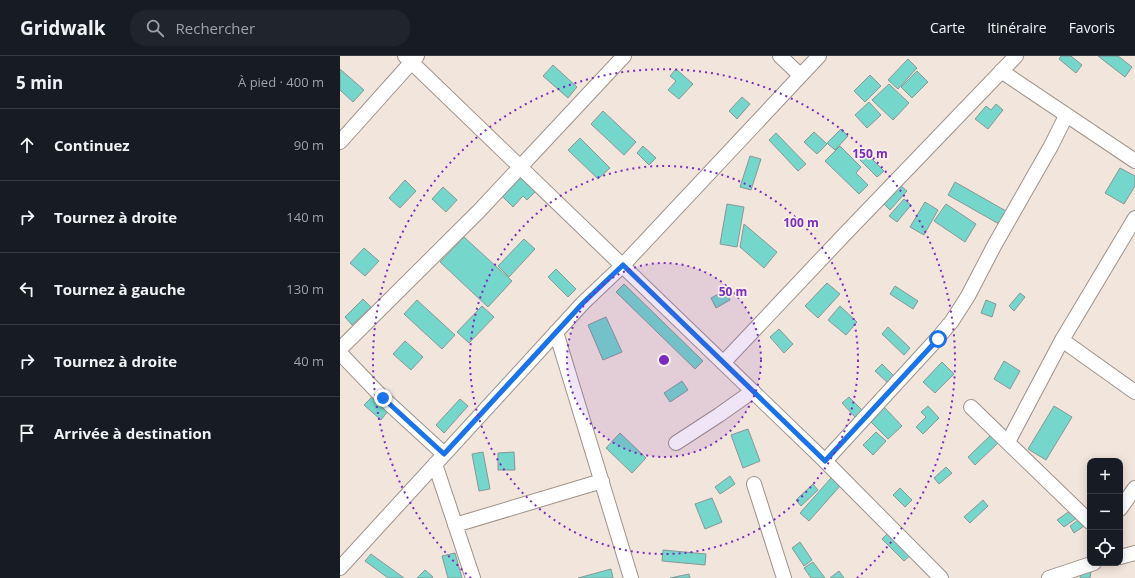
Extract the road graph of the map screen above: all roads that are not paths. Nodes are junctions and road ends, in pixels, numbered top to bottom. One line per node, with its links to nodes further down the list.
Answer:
1 (624, 56): 11 (street)
2 (780, 56): 7 (street)
3 (819, 56): 7 (street)
4 (1016, 56): 6 (street)
5 (411, 58): 9 (street); 11 (street)
6 (1001, 71): 8 (street); 18 (street)
7 (800, 75): 13 (street)
8 (1066, 116): 10 (street); 25 (street)
9 (340, 142)
10 (1135, 161)
11 (519, 167): 13 (street); 16 (street)
12 (1135, 218): 15 (street)
13 (623, 265): 14 (street); 18 (street)
14 (556, 332): 24 (street); 26 (street)
15 (1062, 340): 20 (street); 22 (street)
16 (340, 349)
17 (340, 353): 24 (street)
18 (723, 363): 19 (street)
19 (753, 391): 23 (street); 25 (street)
20 (1135, 392)
21 (972, 407): 22 (street)
22 (1008, 442): 30 (street)
23 (676, 443)
24 (440, 459): 31 (street); 35 (street)
25 (825, 461): 39 (street)
26 (602, 481): 31 (street); 37 (street)
27 (754, 484): 38 (street)
28 (1135, 488): 29 (street)
29 (1123, 505)
30 (1087, 519)
31 (455, 526): 36 (street)
32 (1135, 553): 33 (street)
33 (1123, 555)
34 (1087, 565): 40 (street)
35 (340, 568)
36 (473, 578)
37 (631, 578)
38 (784, 578)
39 (941, 578)
40 (1049, 578)

